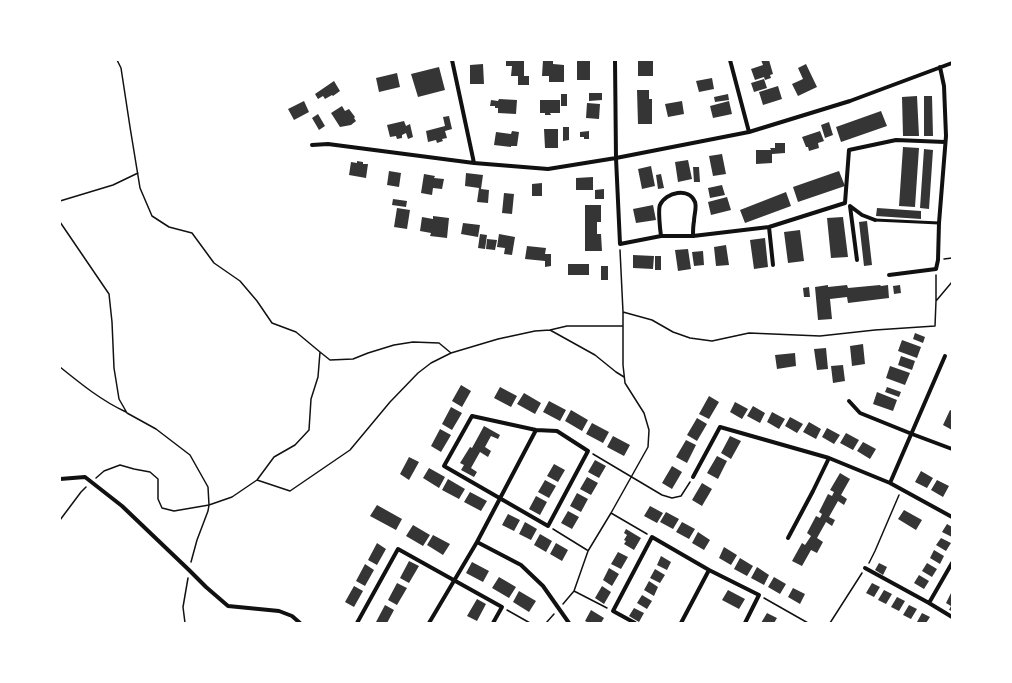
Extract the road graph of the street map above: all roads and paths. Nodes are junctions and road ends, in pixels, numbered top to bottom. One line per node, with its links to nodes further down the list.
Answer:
1 (117, 60): 14 (path)
2 (452, 60): 13 (street)
3 (615, 60): 12 (street)
4 (730, 60): 7 (street)
5 (949, 62): 6 (street)
6 (940, 67): 7 (street); 8 (street)
7 (749, 132): 12 (street)
8 (946, 136): 9 (street); 10 (street)
9 (952, 137)
10 (945, 142): 16 (street); 20 (street)
11 (312, 145): 13 (street)
12 (616, 158): 13 (street); 24 (street)
13 (474, 163)
14 (138, 173): 15 (path); 34 (path)
15 (60, 201)
16 (845, 203): 17 (street); 21 (street)
17 (850, 206): 18 (street); 25 (street)
18 (875, 220): 20 (lane)
19 (60, 222): 40 (path)
20 (939, 223): 27 (street)
21 (769, 227): 23 (street); 26 (street)
22 (660, 236): 23 (street); 23 (street); 24 (street)
23 (693, 236)
24 (620, 244): 31 (path)
25 (857, 260)
26 (773, 265)
27 (936, 269): 28 (street); 30 (path)
28 (889, 275)
29 (952, 282): 30 (path)
30 (936, 301): 31 (path)
31 (623, 312): 32 (path)
32 (623, 326): 33 (path); 38 (path)
33 (550, 330): 35 (path); 38 (path)
34 (320, 352): 35 (path); 49 (path)
35 (451, 353): 49 (path)
36 (945, 356): 42 (street)
37 (60, 367): 40 (path)
38 (624, 377): 46 (path)
39 (849, 401): 42 (street)
40 (128, 413): 54 (path)
41 (536, 430): 44 (street); 53 (street); 53 (street)
42 (912, 434): 43 (street); 51 (street)
43 (952, 450)
44 (588, 451): 46 (path); 58 (street)
45 (829, 458): 47 (street); 51 (street); 60 (street)
46 (631, 476): 47 (path); 55 (path)
47 (693, 477)
48 (60, 479): 50 (street)
49 (257, 480): 54 (path)
50 (92, 482): 54 (path); 57 (path); 65 (street)
51 (890, 483): 52 (street)
52 (901, 490): 56 (street); 64 (path)
53 (500, 498): 58 (street); 61 (street)
54 (209, 504): 65 (path)
55 (611, 513): 59 (path); 62 (path)
56 (952, 517)
57 (60, 520)
58 (548, 526): 62 (path)
59 (652, 537): 66 (street); 73 (street)
60 (788, 538)
61 (477, 542): 67 (street); 72 (street)
62 (588, 551): 68 (path)
63 (952, 563): 70 (street)
64 (865, 568): 70 (street); 87 (path)
65 (189, 570): 75 (path); 76 (street)
66 (709, 570): 69 (street); 84 (street)
67 (454, 580): 71 (street); 77 (street); 78 (street)
68 (574, 591): 72 (path); 73 (path)
69 (759, 595): 85 (street); 86 (path)
70 (928, 603): 74 (street)
71 (502, 607): 79 (street); 80 (path)
72 (559, 609): 81 (path); 82 (street)
73 (613, 611): 83 (street)
74 (952, 617)
75 (185, 623)
76 (300, 623)
77 (357, 623)
78 (429, 623)
79 (493, 623)
80 (530, 623)
81 (546, 623)
82 (569, 623)
83 (635, 623)
84 (681, 623)
85 (745, 623)
86 (808, 623)
87 (830, 623)

